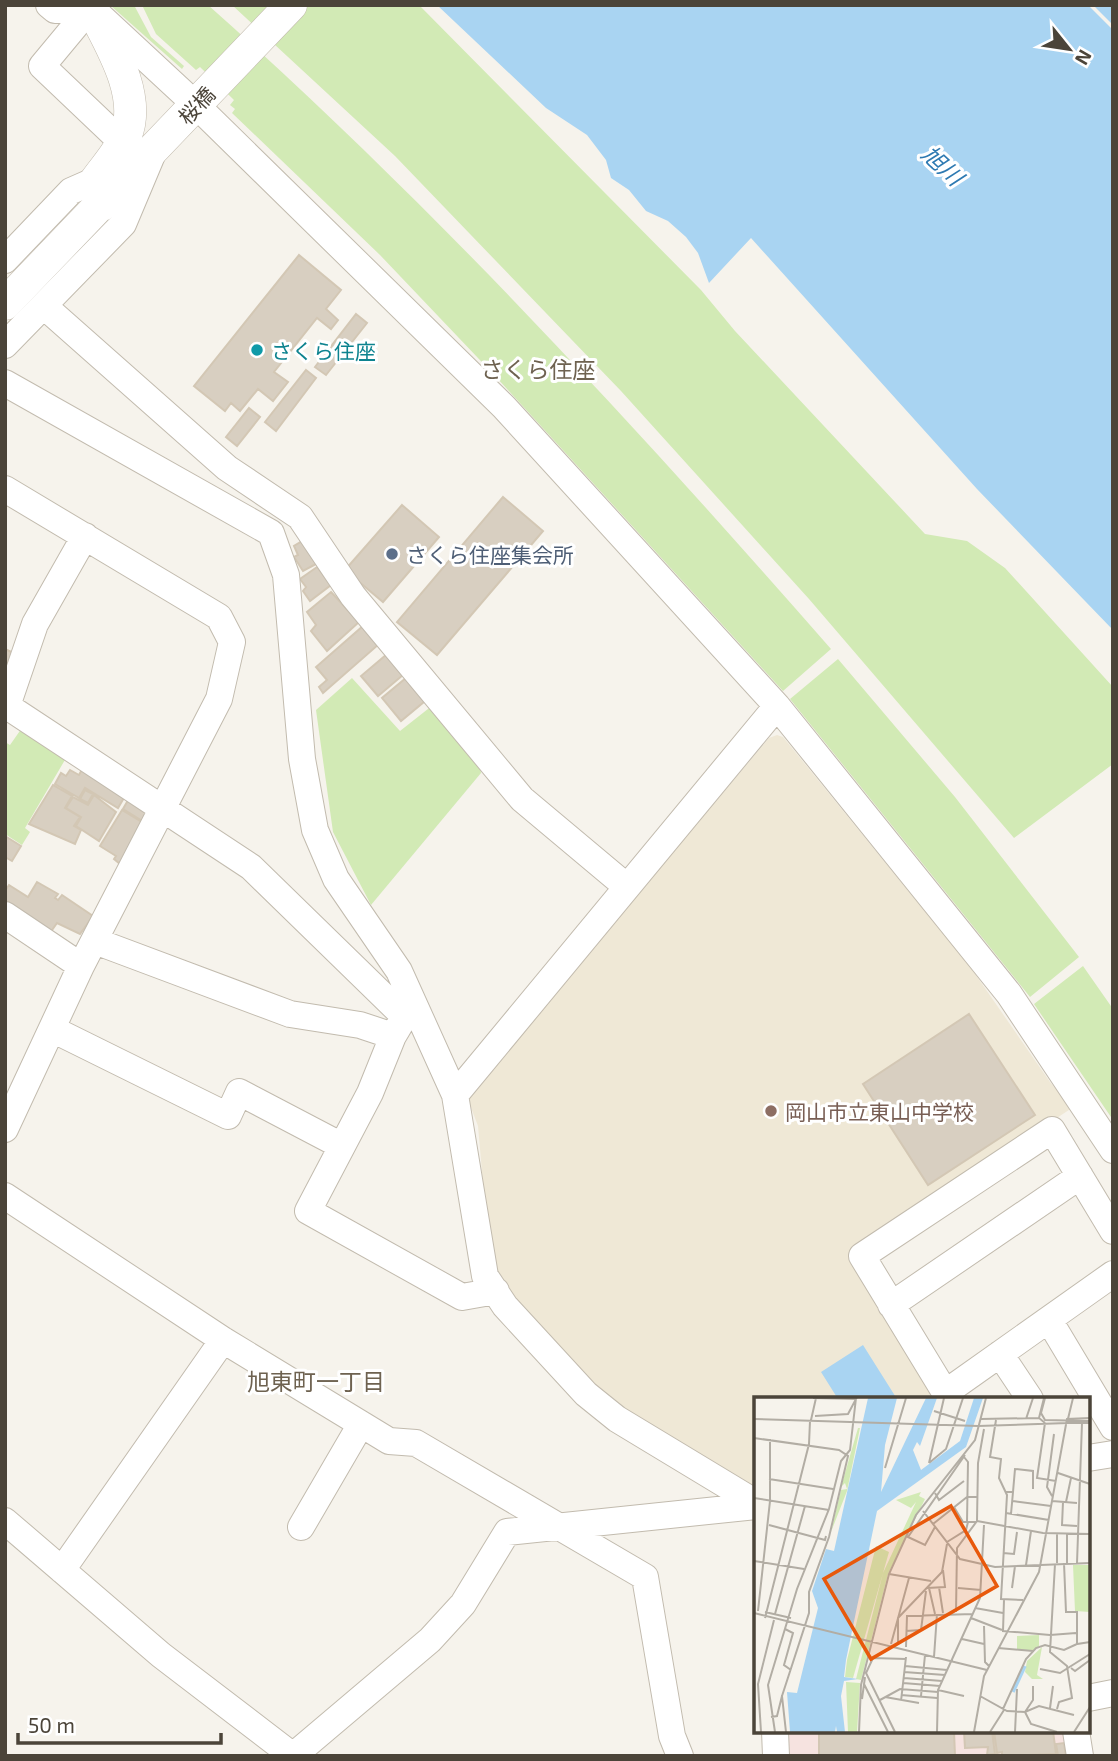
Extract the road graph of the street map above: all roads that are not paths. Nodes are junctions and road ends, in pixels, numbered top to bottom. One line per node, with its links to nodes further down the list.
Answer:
1 (49, 5): 3 (street)
2 (291, 5): 4 (street, 桜橋)
3 (90, 6): 4 (street); 5 (street); 5 (street)
4 (196, 105): 6 (street, 桜橋); 15 (street)
5 (123, 143): 7 (street)
6 (154, 150): 7 (street, 桜橋); 10 (street)
7 (99, 192): 8 (street); 9 (street)
8 (5, 260)
9 (5, 304)
10 (44, 306): 11 (street); 17 (street)
11 (5, 345)
12 (5, 383): 21 (street)
13 (5, 489): 14 (street)
14 (85, 536): 16 (street); 16 (street)
15 (777, 706): 17 (street); 26 (street)
16 (162, 811): 19 (street); 21 (street)
17 (627, 887): 23 (street)
18 (5, 915): 20 (street)
19 (95, 942): 20 (street); 21 (street)
20 (81, 966): 22 (street)
21 (404, 1019): 23 (street); 25 (street)
22 (52, 1028): 24 (street); 25 (street)
23 (455, 1095): 31 (street)
24 (5, 1129)
25 (342, 1146): 31 (street)
26 (1113, 1150)
27 (1080, 1176): 29 (street); 32 (street); 32 (street)
28 (5, 1196): 34 (street)
29 (1113, 1231)
30 (1113, 1275): 33 (street)
31 (496, 1292): 42 (street)
32 (891, 1305): 36 (street)
33 (1049, 1320): 35 (street); 39 (street)
34 (223, 1339): 38 (street); 47 (street)
35 (1000, 1354): 36 (street); 37 (street)
36 (947, 1396)
37 (1029, 1397)
38 (361, 1424): 45 (street); 46 (street)
39 (1113, 1427)
40 (1113, 1454): 41 (street)
41 (1090, 1458)
42 (754, 1503)
43 (754, 1504): 45 (street)
44 (5, 1521): 47 (street)
45 (560, 1525): 52 (street); 53 (street)
46 (301, 1527)
47 (62, 1570): 52 (street)
48 (1113, 1693): 49 (street)
49 (1090, 1698)
50 (775, 1733): 54 (street)
51 (1076, 1733): 55 (street)
52 (293, 1756)
53 (680, 1756)
54 (776, 1756)
55 (1080, 1756)

